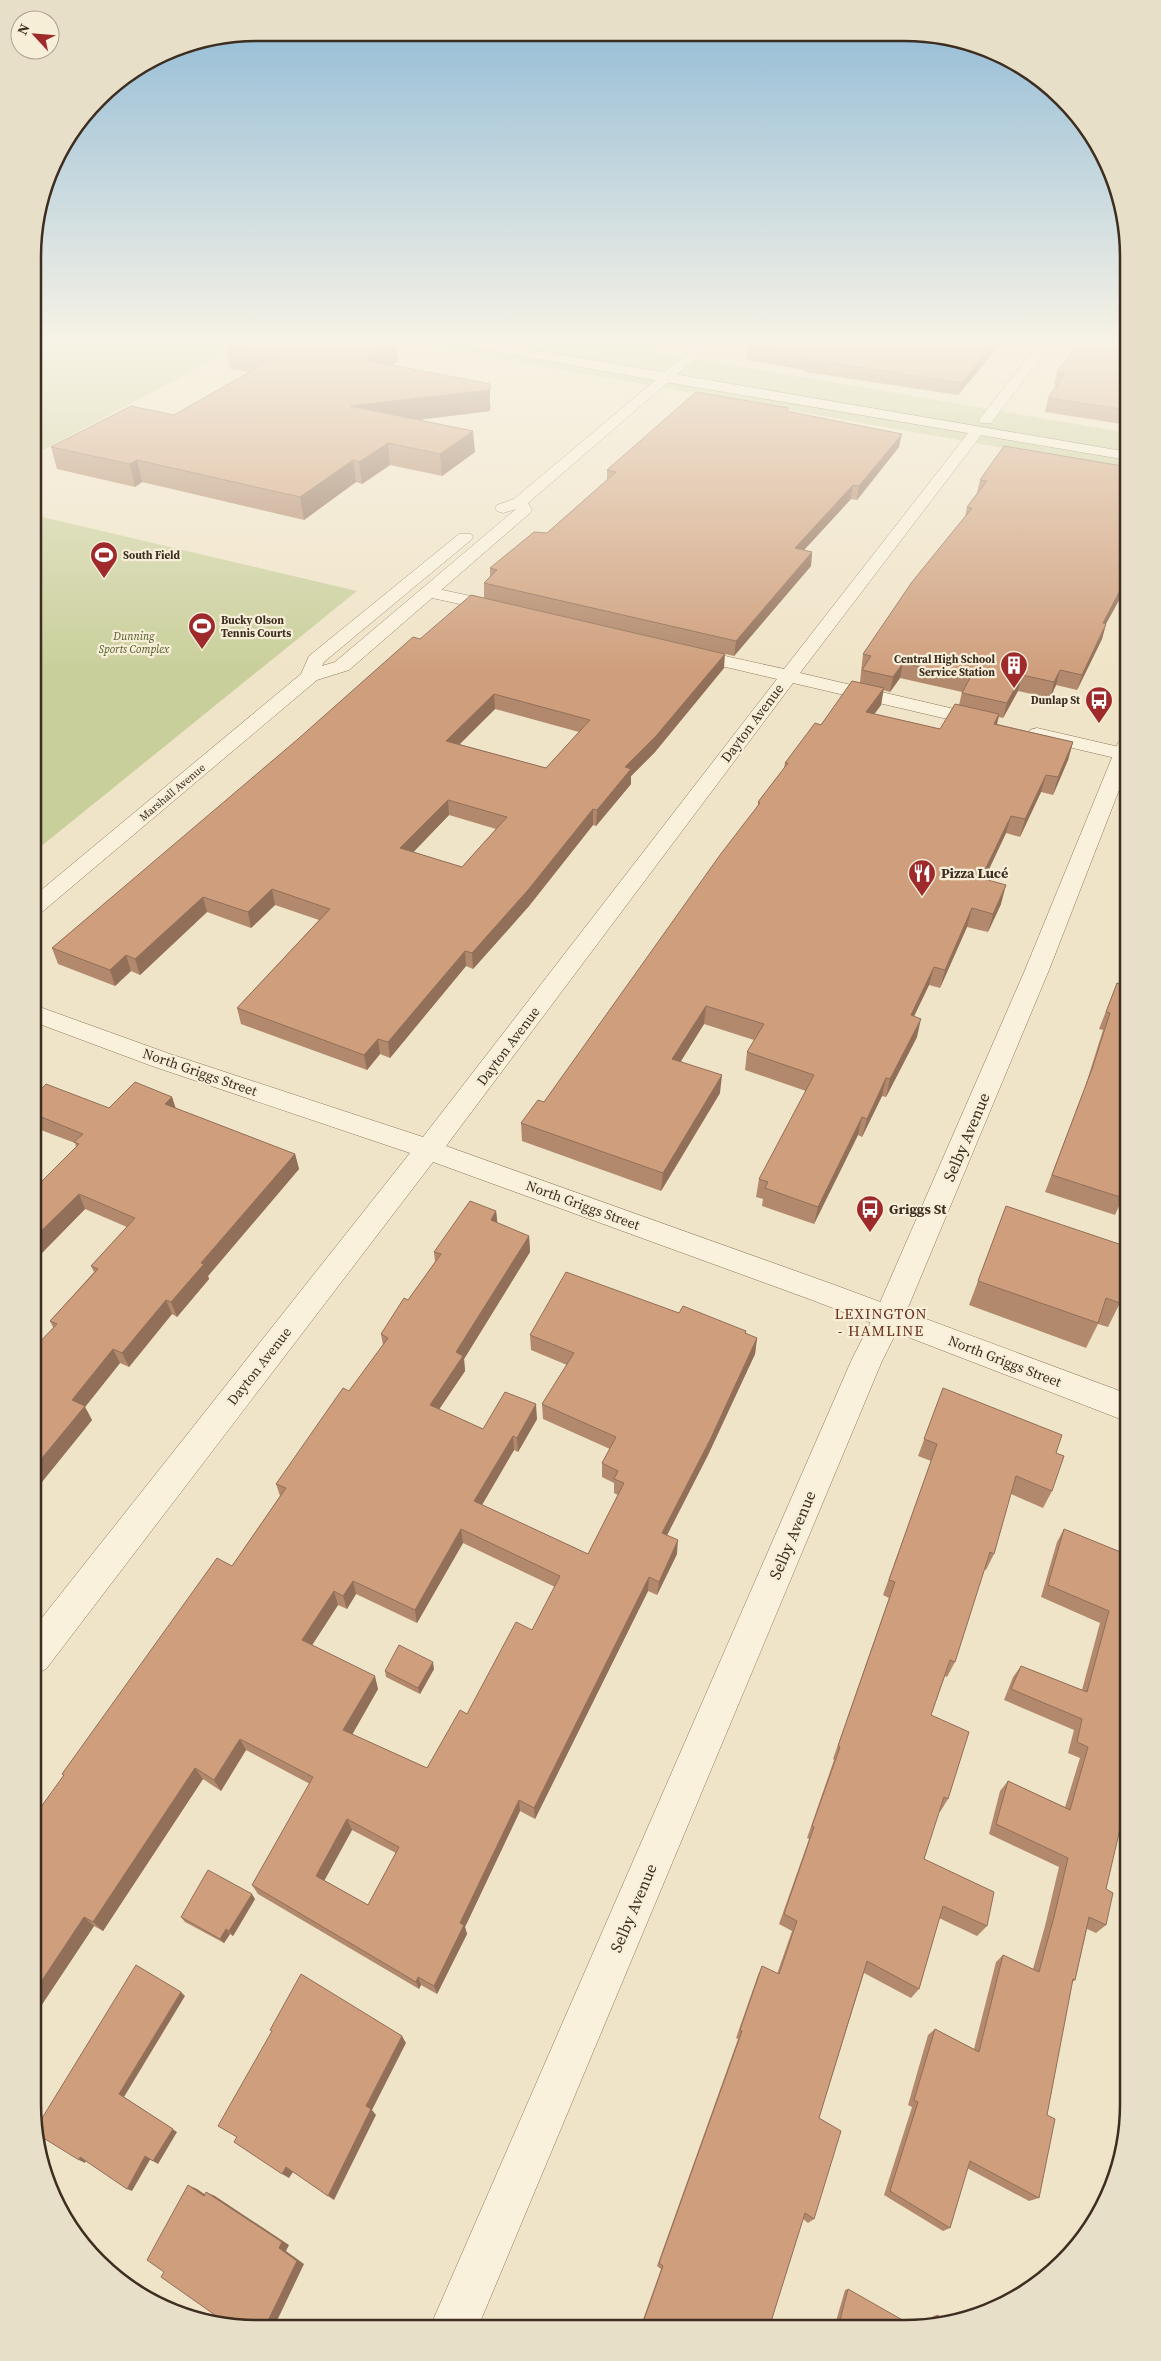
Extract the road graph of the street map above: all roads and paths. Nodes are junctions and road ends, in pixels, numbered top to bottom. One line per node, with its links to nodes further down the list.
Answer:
1 (581, 450): 5 (street, Marshall Avenue)
2 (963, 450): 10 (street, Dayton Avenue)
3 (1101, 450): 4 (street)
4 (1120, 454)
5 (520, 502): 6 (street, Marshall Avenue); 9 (street, Marshall Avenue)
6 (429, 592): 7 (street); 9 (street, Marshall Avenue)
7 (523, 614)
8 (668, 648): 10 (street)
9 (310, 676): 15 (street, Marshall Avenue)
10 (788, 676): 11 (street); 17 (street, Dayton Avenue)
11 (1003, 726)
12 (1022, 730): 13 (street)
13 (1120, 750)
14 (1120, 768): 18 (street, Selby Avenue)
15 (41, 901)
16 (41, 1016): 17 (street, North Griggs Street)
17 (428, 1150): 18 (street, North Griggs Street); 20 (street, Dayton Avenue)
18 (889, 1317): 19 (street, North Griggs Street); 21 (street, Selby Avenue)
19 (1120, 1405)
20 (41, 1646)
21 (457, 2320)

